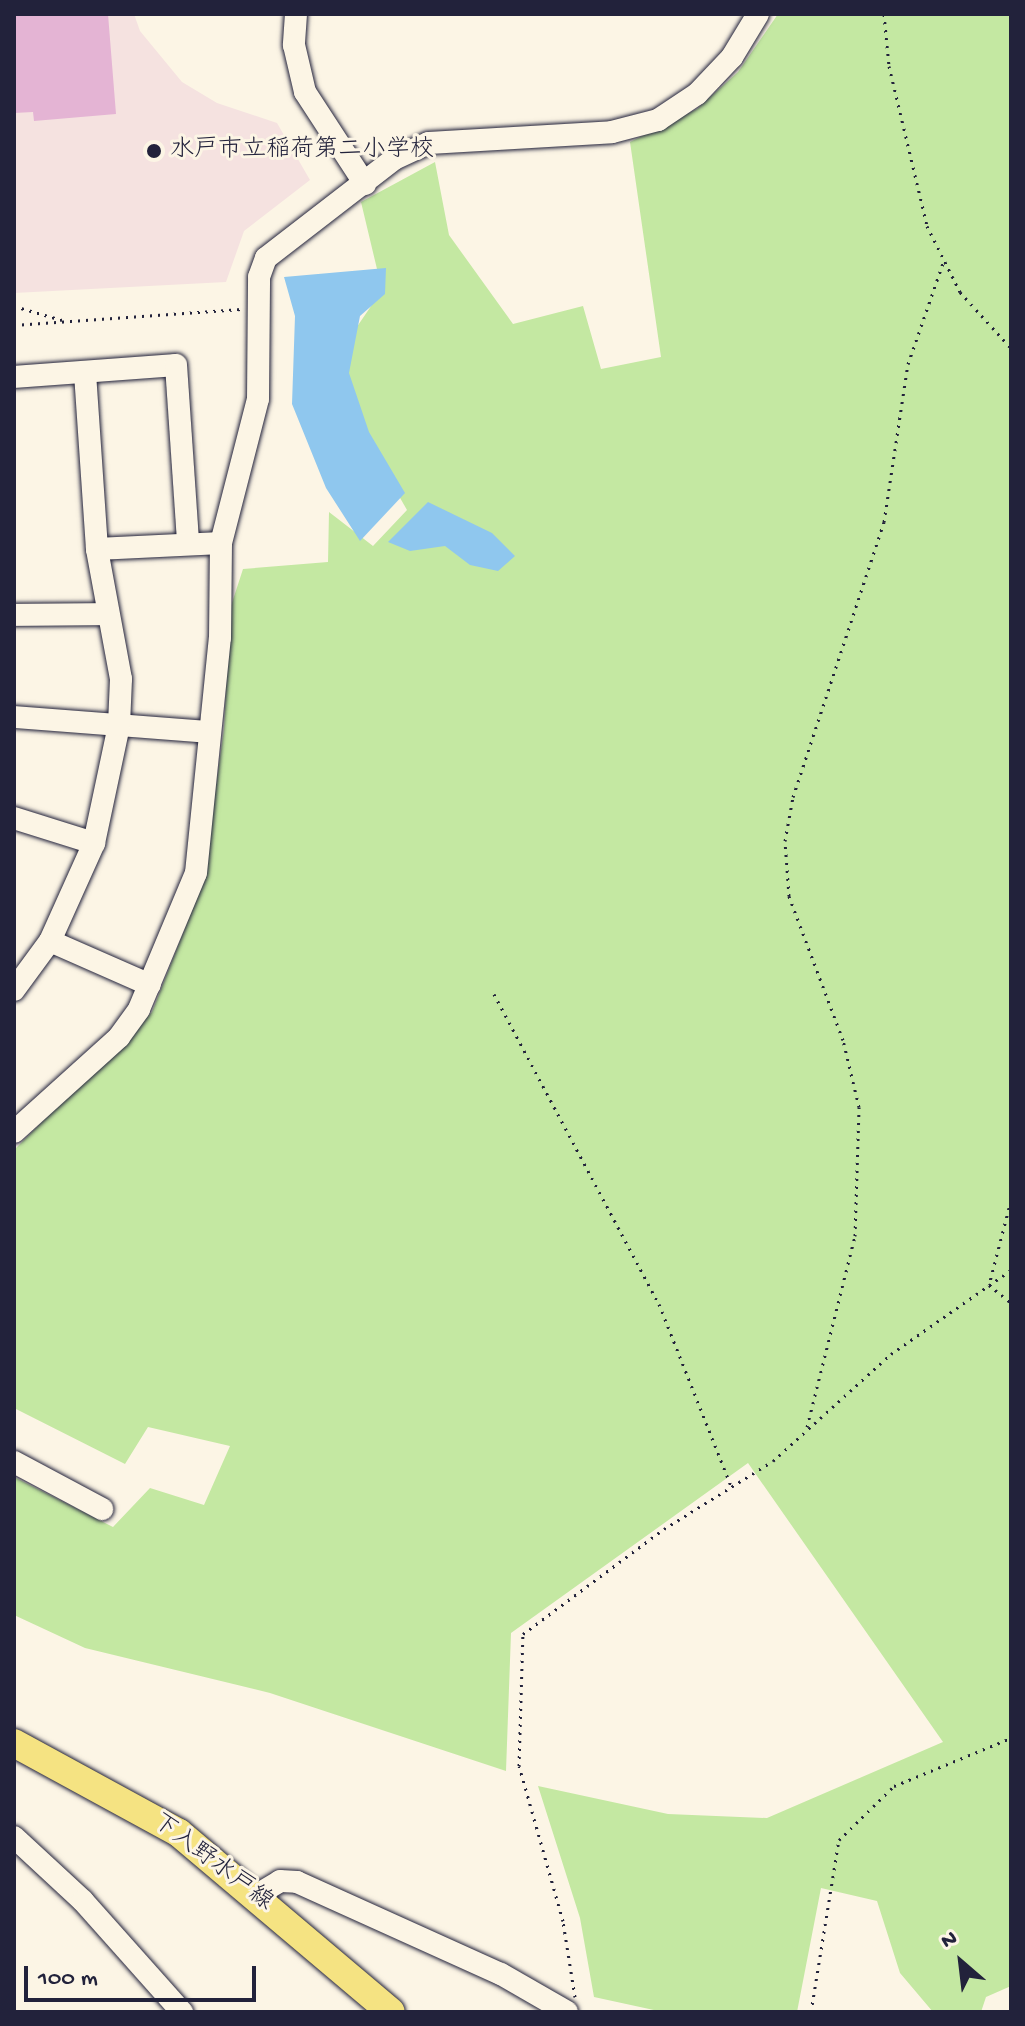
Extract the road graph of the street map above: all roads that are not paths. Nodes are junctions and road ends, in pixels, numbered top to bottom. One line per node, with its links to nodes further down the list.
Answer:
1 (296, 14): 3 (street)
2 (758, 14): 3 (street)
3 (365, 184): 7 (street)
4 (85, 372): 5 (street); 6 (street); 8 (street)
5 (14, 377)
6 (188, 542): 7 (street); 8 (street)
7 (221, 543): 13 (street)
8 (97, 549): 9 (street)
9 (108, 614): 10 (street); 12 (street)
10 (14, 615)
11 (14, 717): 12 (street)
12 (119, 725): 13 (street); 15 (street)
13 (209, 732): 17 (street)
14 (14, 818): 15 (street)
15 (94, 843): 16 (street)
16 (50, 941): 17 (street); 18 (street)
17 (150, 985): 19 (street)
18 (14, 990)
19 (14, 1132)
20 (14, 1462): 21 (street)
21 (102, 1509)
22 (14, 1743): 24 (main road, 下入野水戸線)
23 (14, 1837): 25 (street)
24 (257, 1895): 26 (main road, 下入野水戸線); 27 (street)
25 (182, 2012)
26 (391, 2012)
27 (567, 2012)

